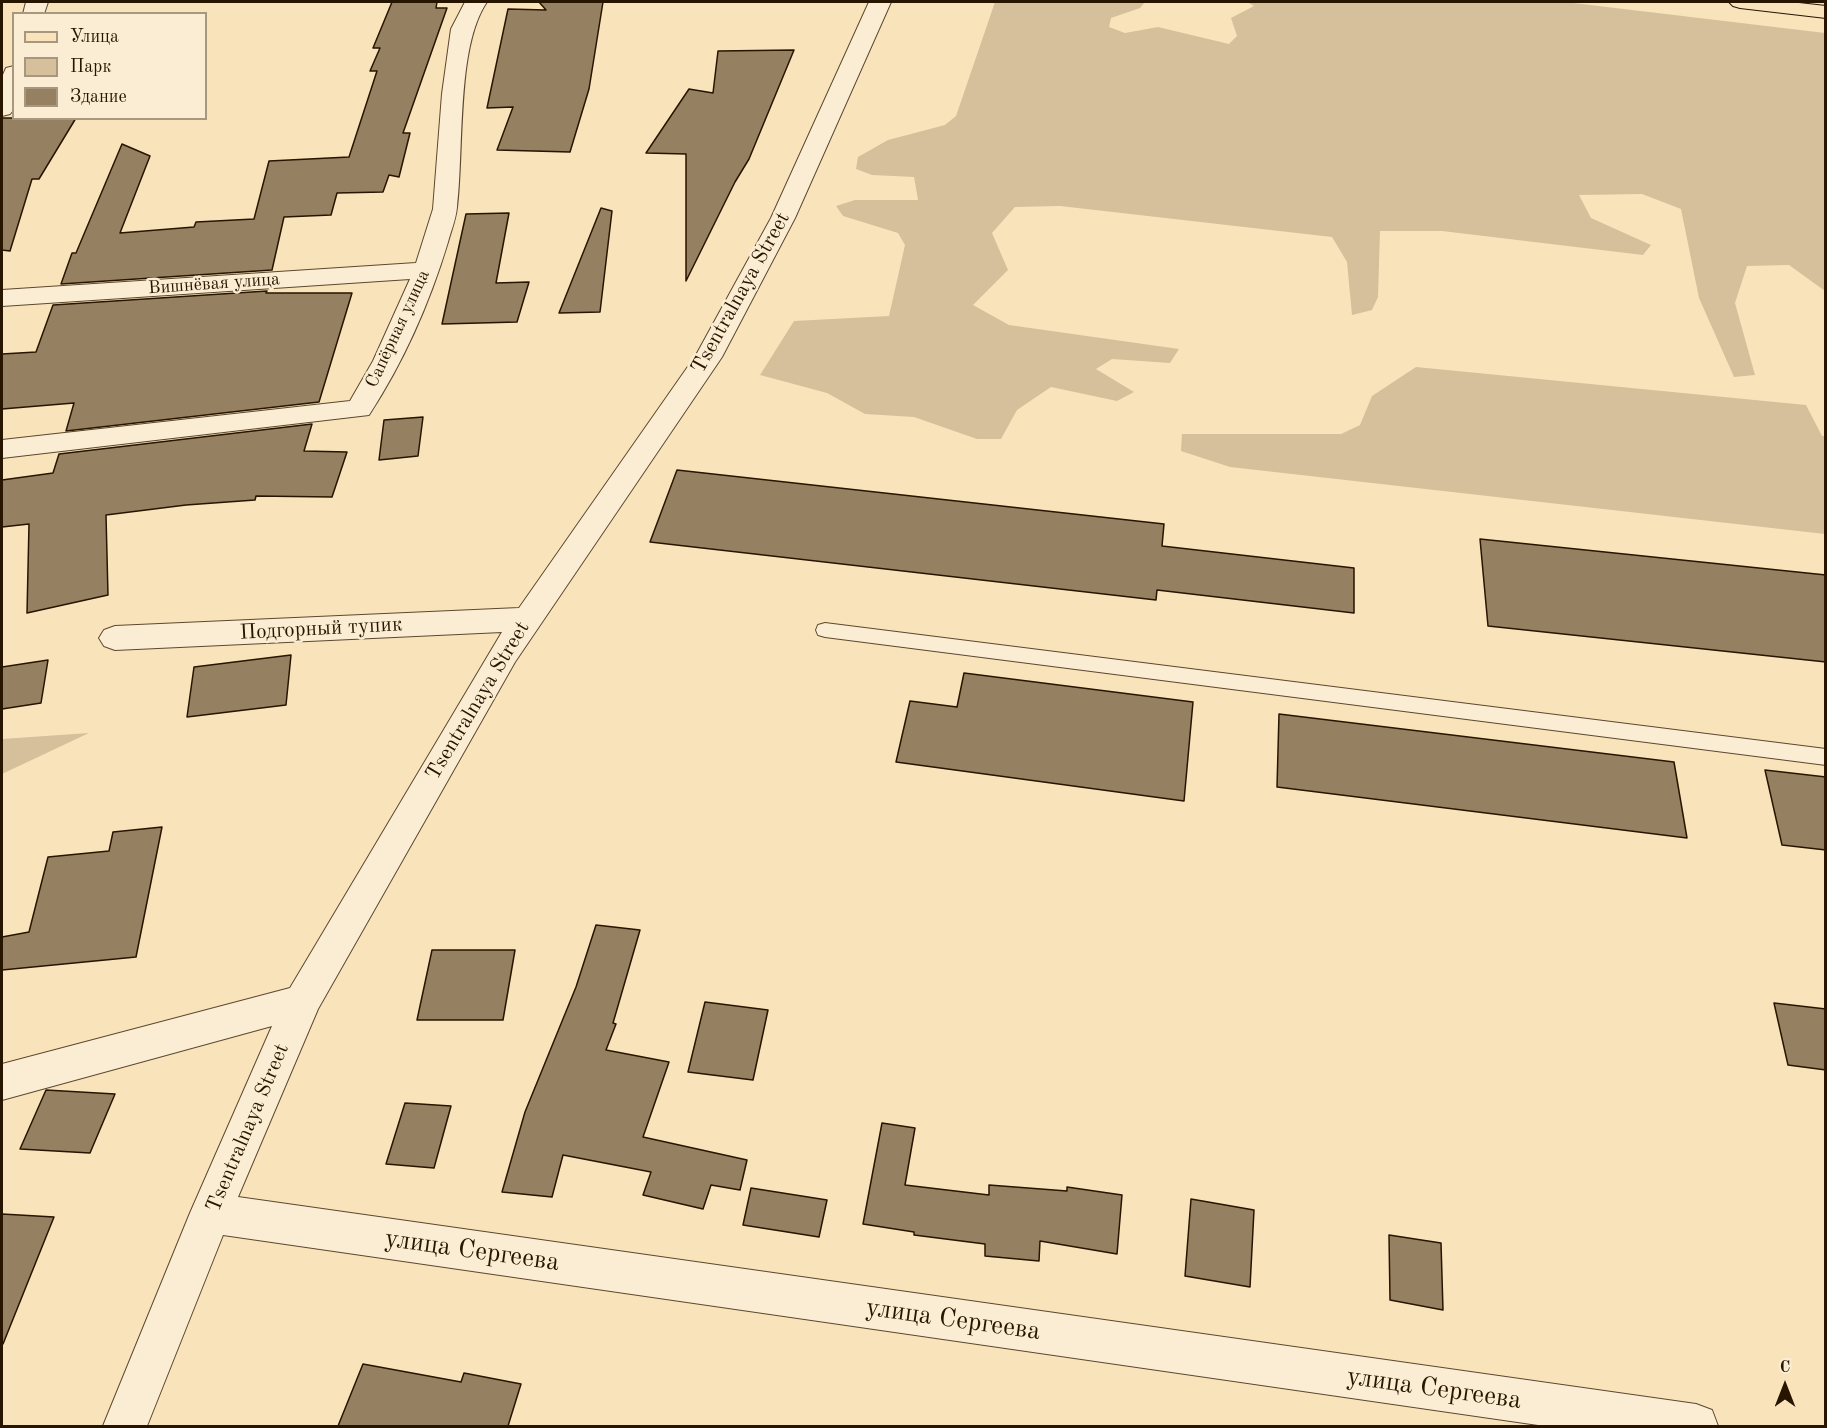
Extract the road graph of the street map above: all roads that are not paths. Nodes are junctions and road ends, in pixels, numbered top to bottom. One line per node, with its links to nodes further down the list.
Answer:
1 (476, 2): 7 (street, Сапёрная улица)
2 (879, 2): 10 (street, Tsentralnaya Street)
3 (1740, 2): 4 (main road)
4 (1826, 12)
5 (12, 79): 6 (street)
6 (2, 109)
7 (427, 270): 8 (street, Вишнёвая улица); 9 (street, Сапёрная улица)
8 (2, 298)
9 (2, 449)
10 (528, 619): 12 (street, Подгорный тупик); 14 (street, Tsentralnaya Street)
11 (825, 630): 13 (lane)
12 (115, 638)
13 (1826, 756)
14 (302, 1001): 15 (street); 16 (street, Tsentralnaya Street)
15 (2, 1082)
16 (211, 1213): 17 (street, Tsentralnaya Street); 18 (street, улица Сергеева)
17 (125, 1426)
18 (1696, 1426)

